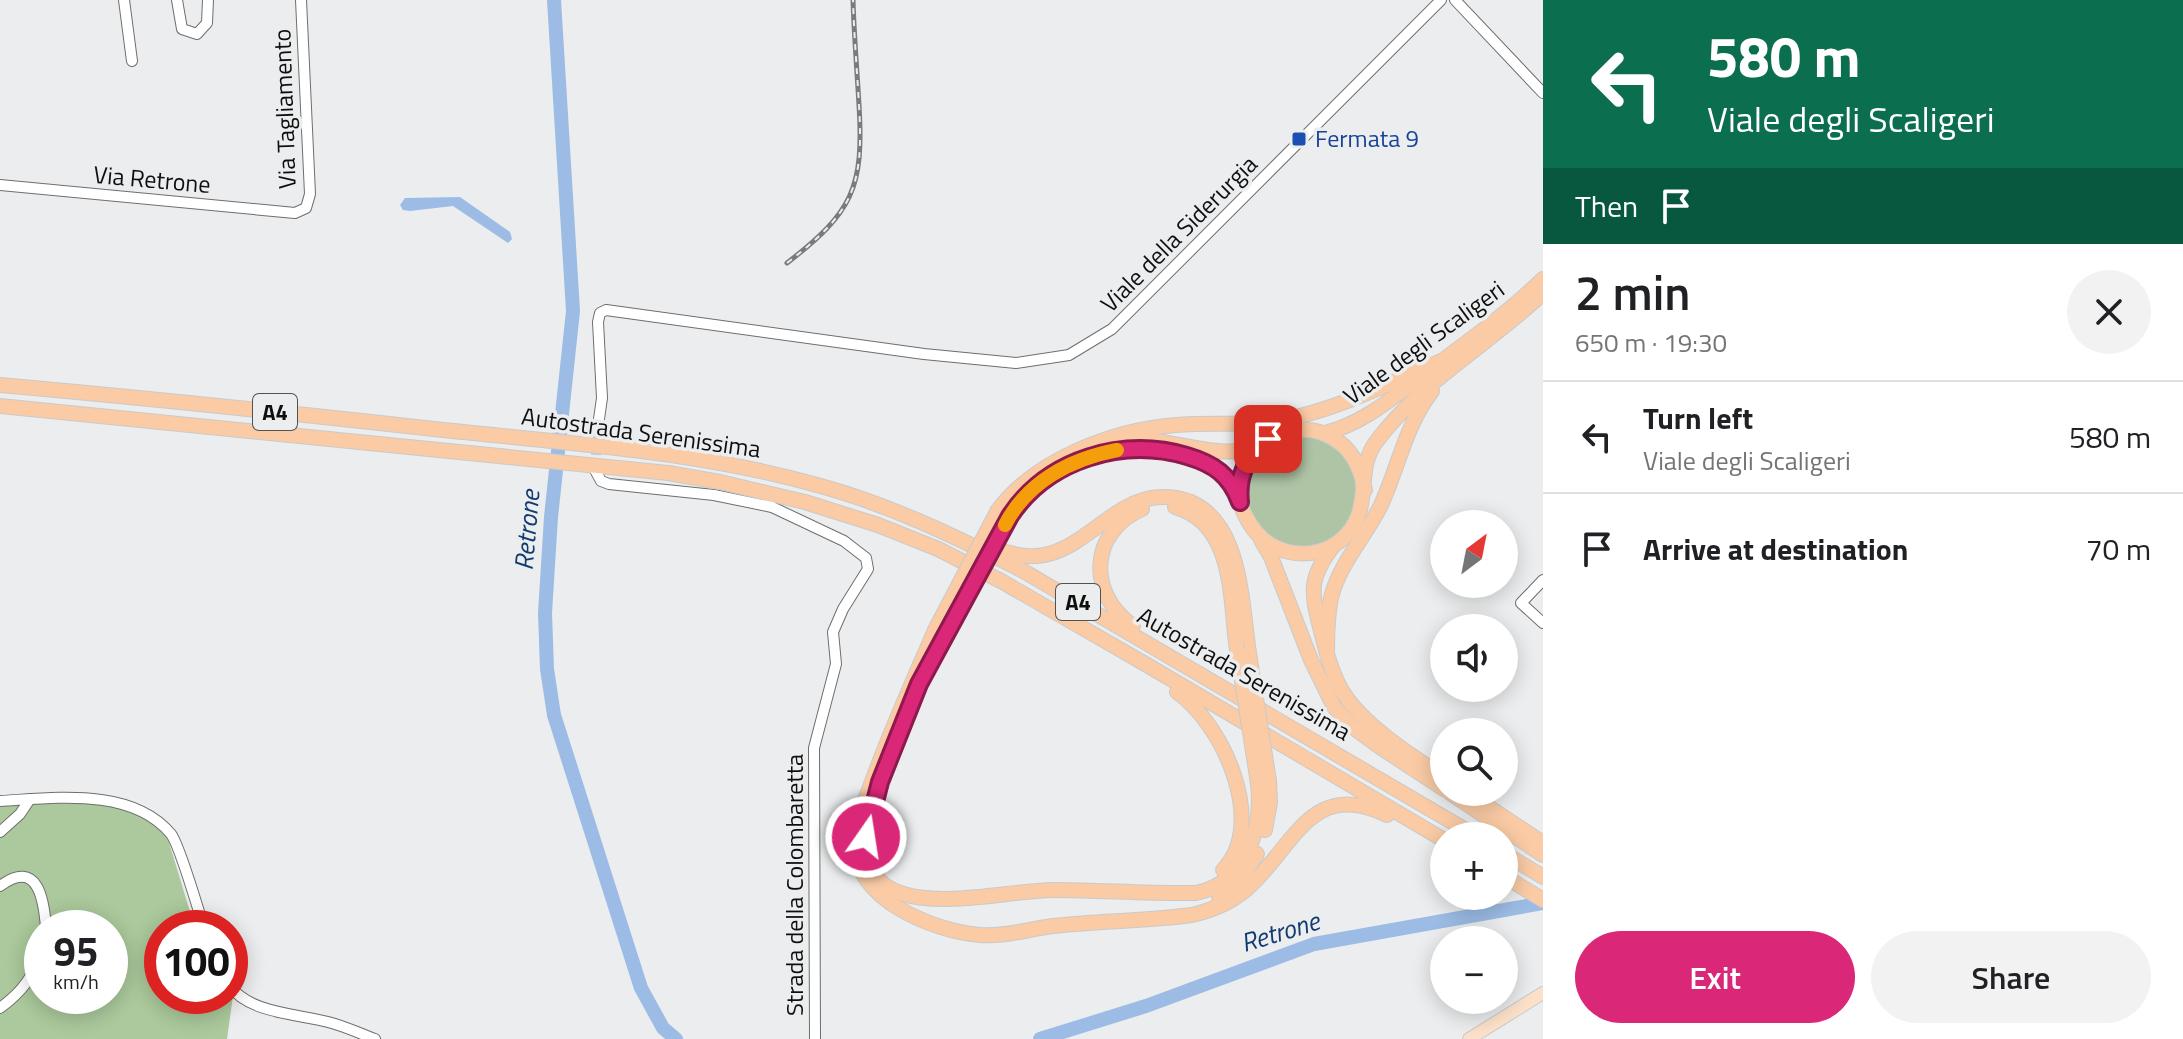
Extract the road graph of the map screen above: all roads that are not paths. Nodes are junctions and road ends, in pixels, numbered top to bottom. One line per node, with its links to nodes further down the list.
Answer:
1 (124, 0): 7 (street)
2 (177, 0): 3 (street)
3 (208, 0)
4 (301, 0): 10 (street, Via Tagliamento)
5 (1441, 0): 16 (street, Viale della Siderurgia)
6 (1455, 0): 8 (street)
7 (132, 61)
8 (1543, 93)
9 (0, 185): 10 (street, Via Retrone)
10 (300, 212)
11 (1543, 279): 13 (highway, Viale degli Scaligeri)
12 (1543, 293): 13 (highway, Viale degli Scaligeri)
13 (1445, 365): 17 (highway, Viale degli Scaligeri); 18 (highway); 22 (highway, Viale degli Scaligeri); 30 (highway)
14 (0, 385): 21 (highway, Autostrada Serenissima / A4)
15 (0, 406): 28 (highway, Autostrada Serenissima / A4)
16 (598, 426)
17 (1325, 433): 19 (highway, Viale degli Scaligeri); 22 (highway, Viale degli Scaligeri)
18 (1091, 446): 19 (highway, Viale degli Scaligeri); 24 (highway)
19 (1259, 446): 23 (highway)
20 (595, 470): 63 (street, Strada della Colombaretta)
21 (819, 485): 31 (highway, Autostrada Serenissima / A4); 33 (highway, bridge)
22 (1365, 490): 26 (highway, Viale degli Scaligeri)
23 (1240, 502): 24 (highway); 25 (highway)
24 (1004, 513): 53 (highway, bridge); 57 (highway, bridge)
25 (1259, 537): 26 (highway); 34 (highway)
26 (1334, 545): 30 (highway, Viale degli Scaligeri)
27 (1543, 580): 29 (street)
28 (1015, 589): 44 (highway, Autostrada Serenissima / A4); 53 (highway)
29 (1543, 623)
30 (1327, 654): 32 (highway)
31 (1327, 747): 33 (highway, bridge); 39 (highway, Autostrada Serenissima / A4)
32 (1430, 767)
33 (1263, 779): 53 (highway); 57 (highway)
34 (1430, 780)
35 (30, 799): 36 (street); 43 (street); 56 (street)
36 (0, 801)
37 (1474, 806): 40 (highway)
38 (1484, 806): 41 (highway)
39 (1453, 822)
40 (1502, 822)
41 (1505, 822)
42 (1518, 831): 47 (highway)
43 (0, 832)
44 (1430, 832)
45 (1518, 833): 48 (highway)
46 (1430, 839): 57 (highway)
47 (1543, 843)
48 (1543, 855)
49 (1518, 862): 50 (highway)
50 (1543, 877)
51 (1518, 885): 54 (highway)
52 (0, 886): 55 (street)
53 (1152, 892)
54 (1540, 898)
55 (44, 910)
56 (198, 910)
57 (1175, 917)
58 (24, 988): 61 (street)
59 (1543, 993): 64 (main road)
60 (248, 1001): 62 (street)
61 (0, 1008)
62 (375, 1039)
63 (815, 1039)
64 (1469, 1039)

